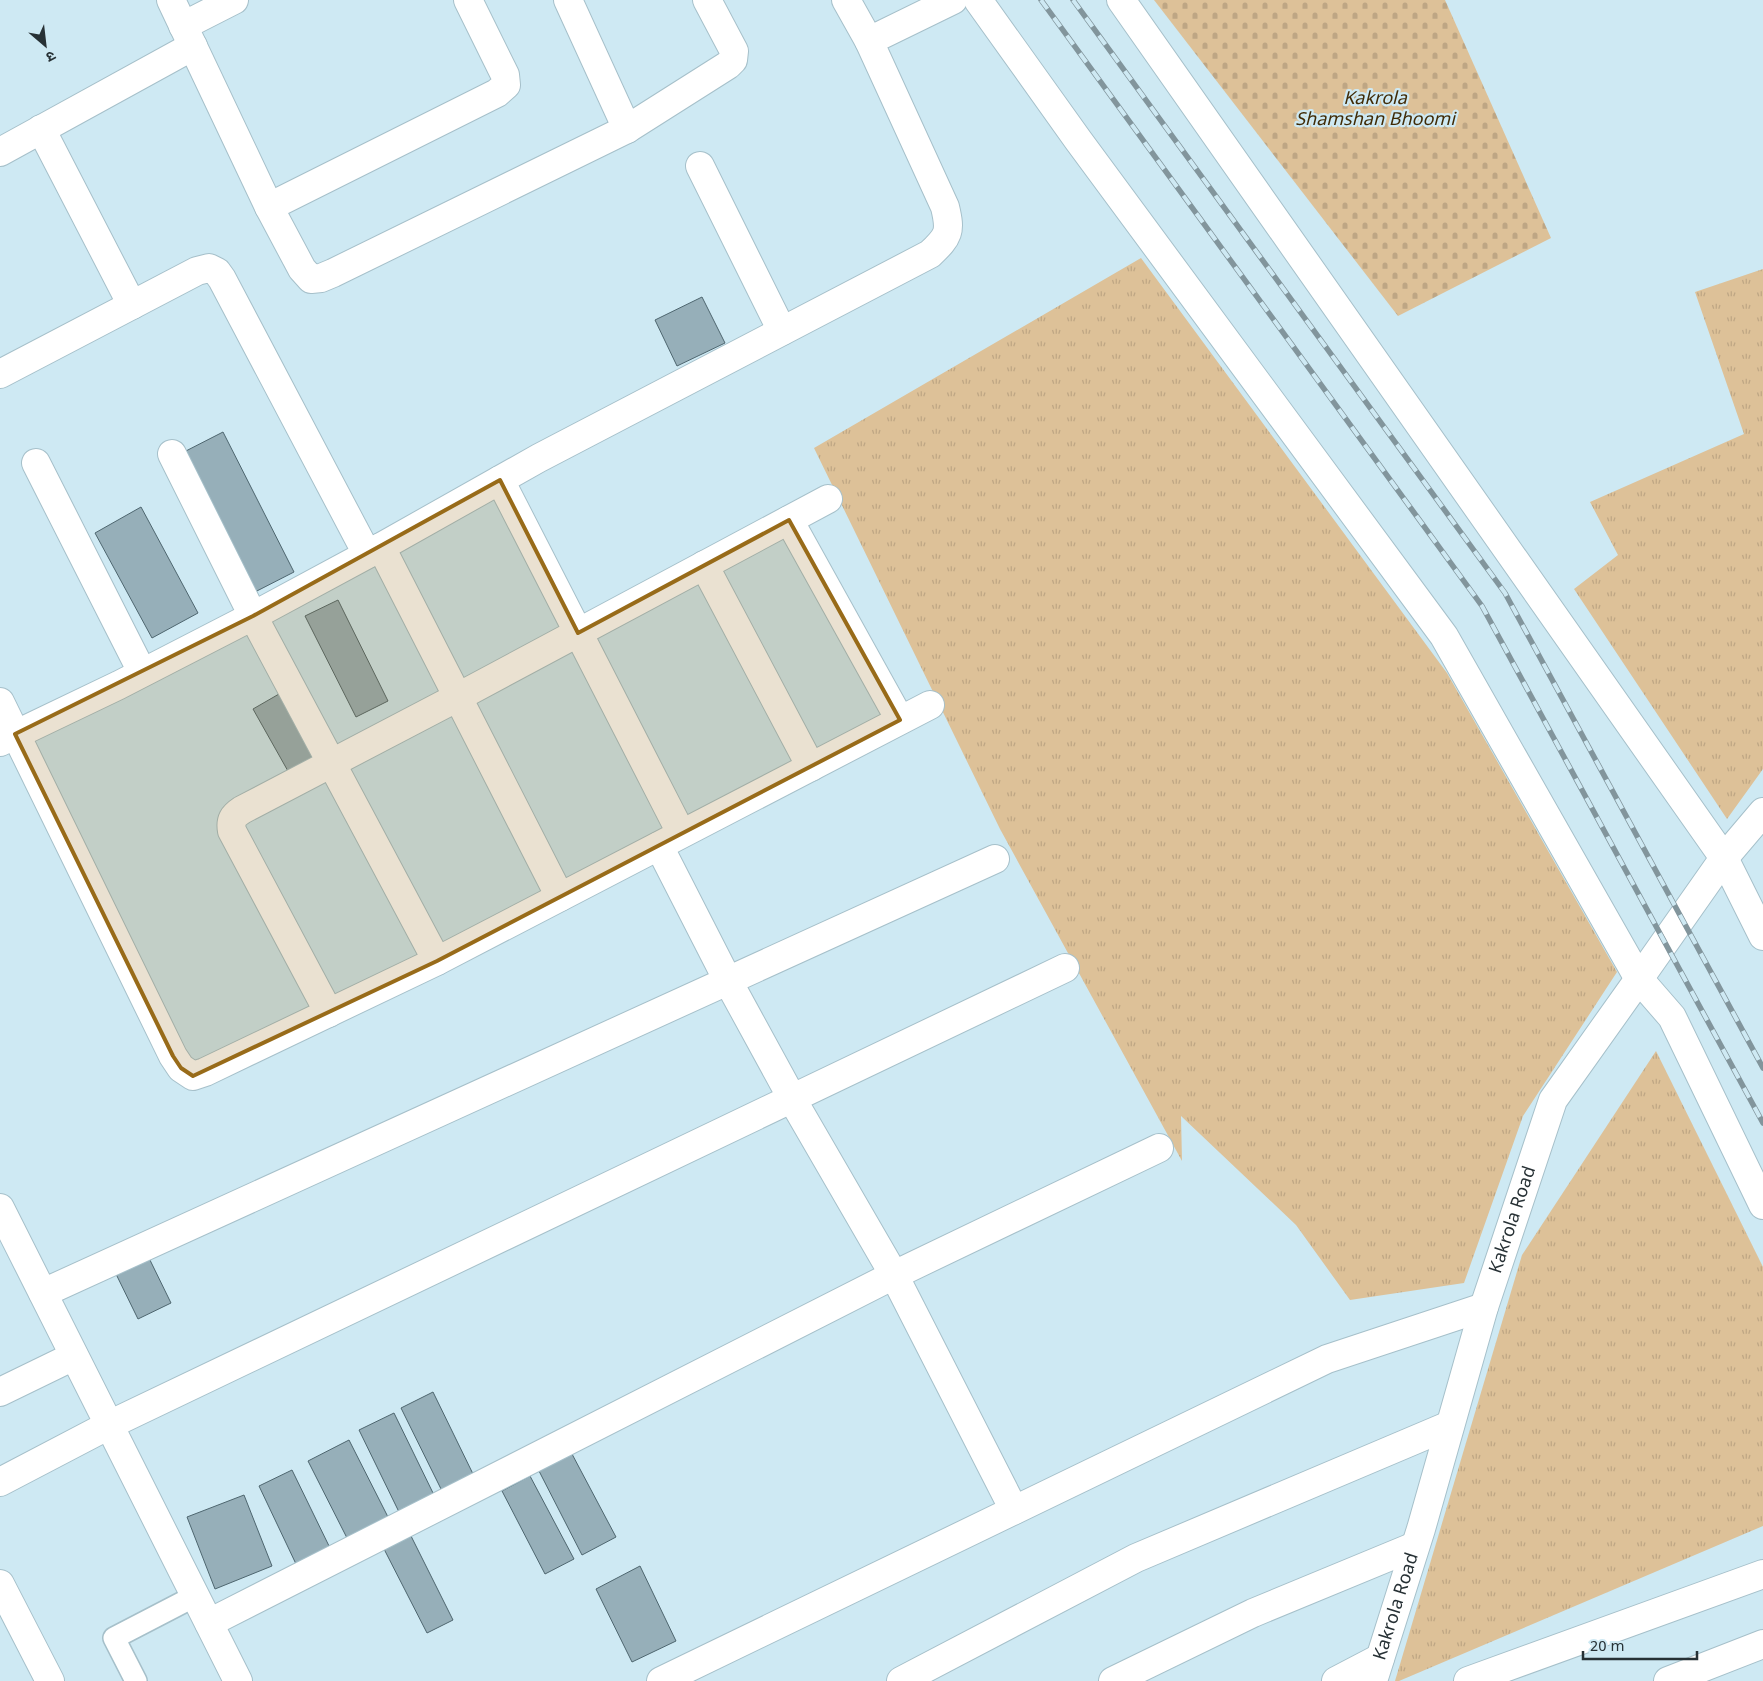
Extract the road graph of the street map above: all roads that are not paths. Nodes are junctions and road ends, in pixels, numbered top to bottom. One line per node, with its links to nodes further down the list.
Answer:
1 (171, 0): 10 (street)
2 (234, 0): 10 (street)
3 (468, 0): 16 (street)
4 (568, 0): 13 (street)
5 (707, 0): 13 (street)
6 (846, 0): 11 (street)
7 (953, 0): 11 (street)
8 (978, 0): 45 (street)
9 (1121, 0): 39 (street)
10 (188, 36): 12 (street); 16 (street)
11 (868, 41): 18 (street)
12 (41, 129): 14 (street); 17 (street)
13 (628, 129): 16 (street)
14 (0, 152)
15 (700, 166): 18 (street)
16 (269, 207)
17 (132, 305): 19 (street); 25 (street)
18 (782, 331): 22 (street)
19 (0, 374)
20 (172, 454): 27 (street)
21 (36, 463): 29 (street)
22 (500, 480): 25 (street); 28 (street)
23 (828, 499): 24 (street)
24 (789, 520): 26 (street); 33 (street)
25 (374, 550): 27 (street); 30 (street)
26 (704, 565): 28 (street); 36 (street)
27 (253, 616): 29 (street); 35 (street)
28 (578, 633): 30 (street); 38 (street)
29 (142, 672): 34 (street)
30 (458, 697): 35 (street); 41 (street)
31 (0, 702): 34 (street)
32 (930, 705): 33 (street)
33 (900, 720): 36 (street)
34 (8, 738): 47 (street)
35 (331, 762): 43 (street); 47 (street)
36 (811, 766): 38 (street)
37 (1763, 812): 39 (street, Kakrola Road)
38 (670, 839): 41 (street); 46 (street)
39 (1724, 858): 42 (street); 45 (street, Kakrola Road)
40 (996, 859): 46 (street)
41 (560, 896): 43 (street)
42 (1763, 936)
43 (437, 961): 47 (street)
44 (1065, 968): 48 (street)
45 (1639, 979): 50 (street); 54 (street, Kakrola Road)
46 (728, 980): 48 (street); 53 (street)
47 (329, 1013)
48 (793, 1098): 52 (street); 57 (street)
49 (1160, 1148): 52 (street)
50 (1763, 1205)
51 (0, 1208): 53 (street)
52 (894, 1275): 60 (street); 65 (street)
53 (42, 1293): 55 (street)
54 (1484, 1307): 58 (street, Kakrola Road); 60 (street)
55 (74, 1356): 56 (street); 57 (street)
56 (0, 1392)
57 (109, 1425): 59 (street); 64 (street)
58 (1450, 1425): 61 (street, Kakrola Road); 72 (street)
59 (0, 1482)
60 (1014, 1510): 71 (street)
61 (1415, 1546): 67 (street, Kakrola Road); 73 (street)
62 (1763, 1574): 75 (street)
63 (0, 1584): 68 (street)
64 (195, 1596): 65 (street); 69 (lane)
65 (209, 1623): 70 (street)
66 (1763, 1644): 76 (street)
67 (1377, 1670): 74 (street)
68 (42, 1678)
69 (136, 1681)
70 (238, 1681)
71 (661, 1681)
72 (901, 1681)
73 (1113, 1681)
74 (1336, 1681)
75 (1468, 1681)
76 (1668, 1681)

